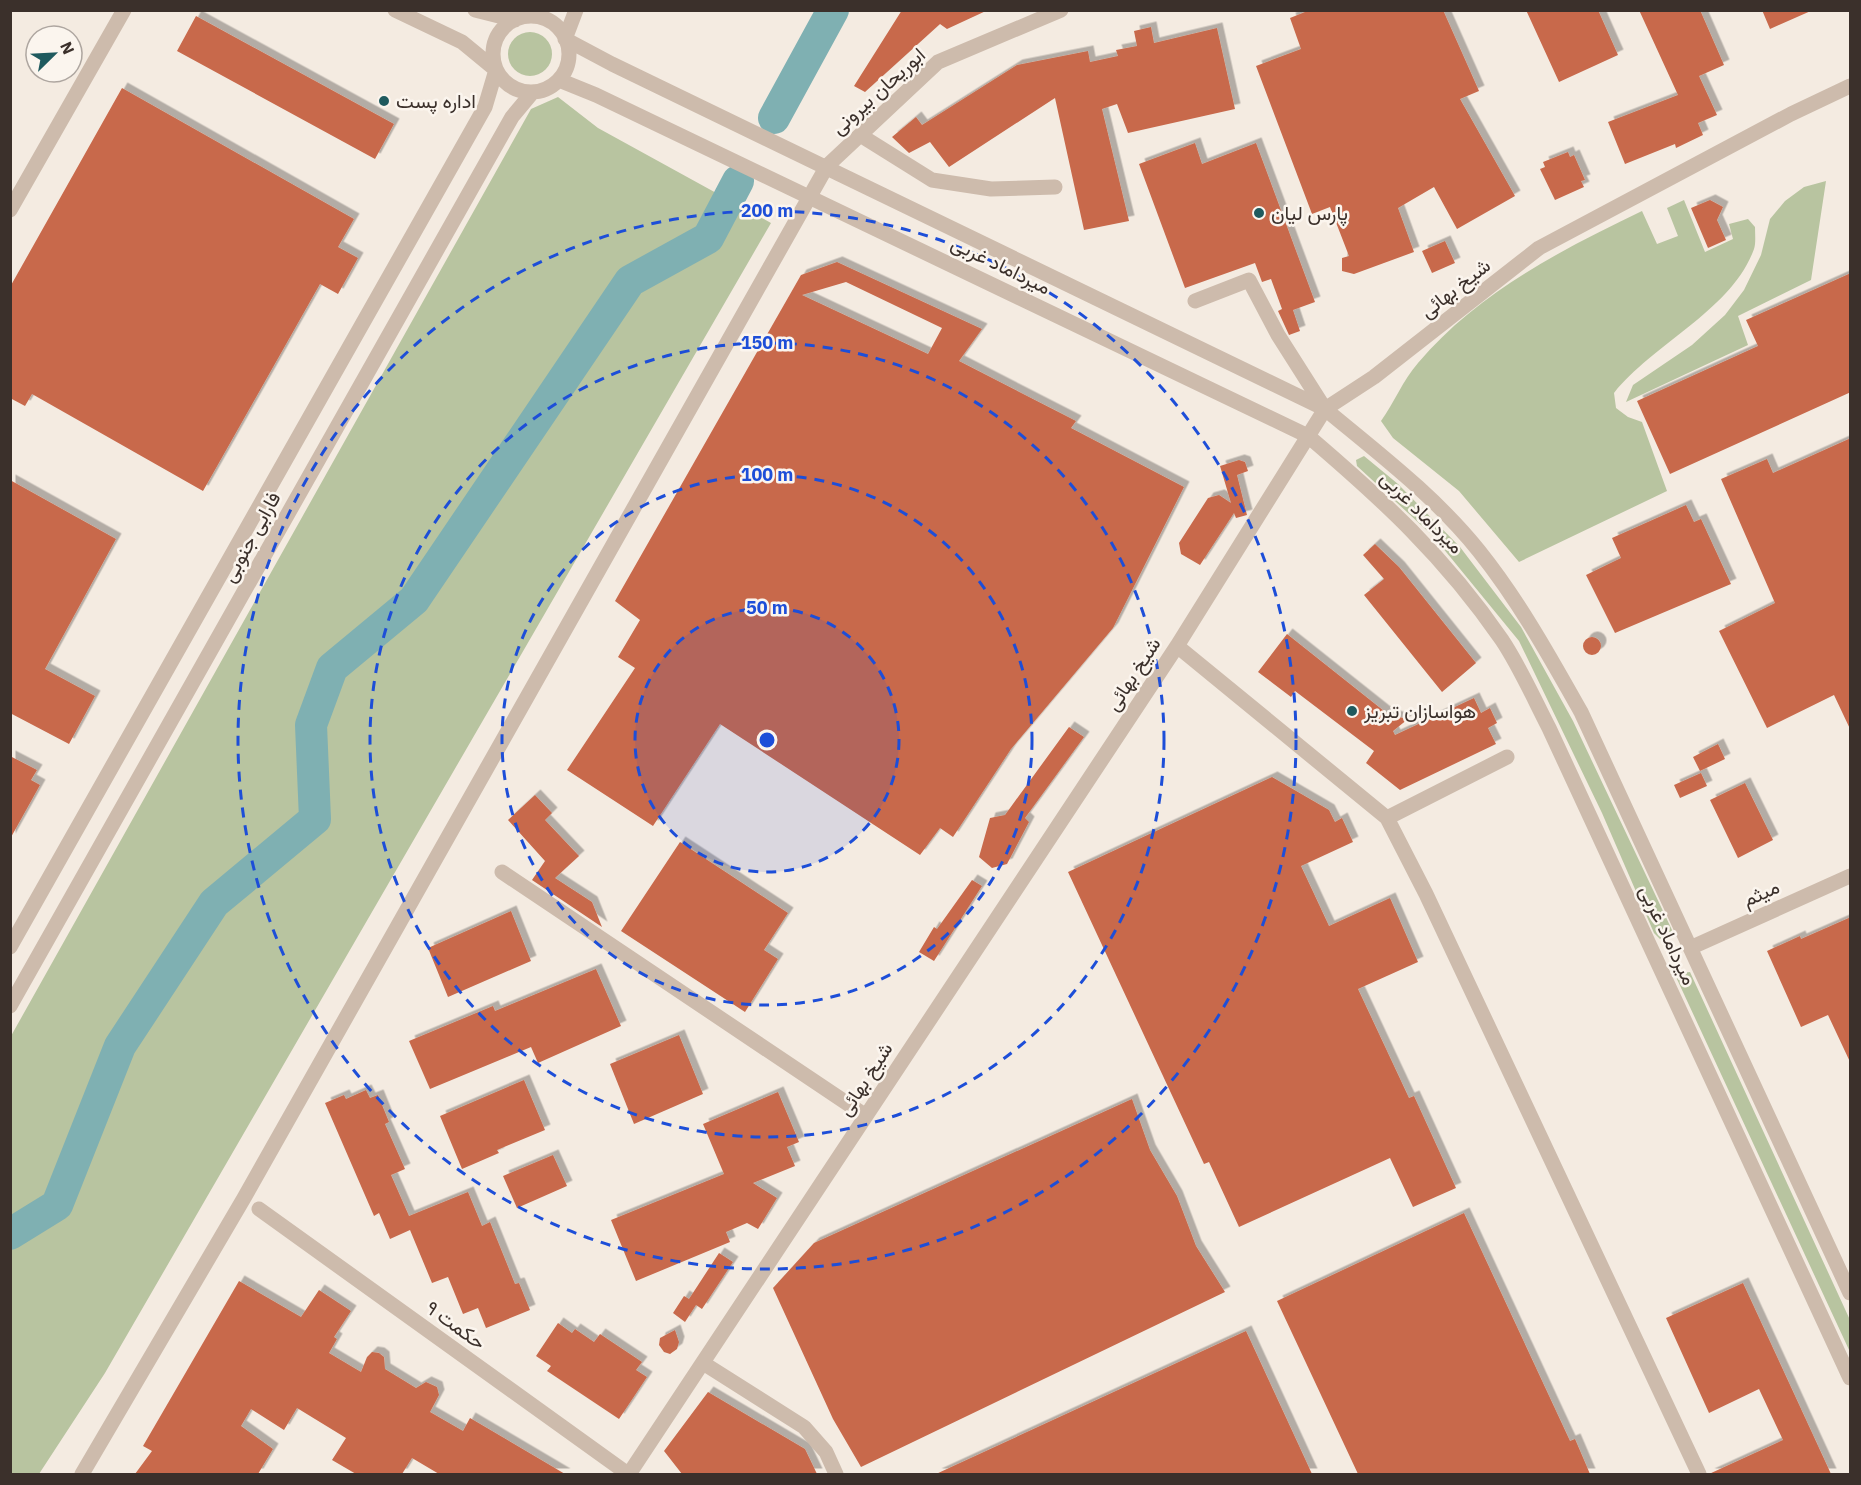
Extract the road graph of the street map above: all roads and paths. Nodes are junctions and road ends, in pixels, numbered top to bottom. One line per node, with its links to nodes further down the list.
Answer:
1 (124, 10): 16 (street)
2 (395, 10): 8 (street)
3 (476, 10): 6 (street)
4 (576, 10): 7 (street)
5 (1060, 10): 12 (street, ابوریحان بیرونی)
6 (526, 16): 7 (street); 8 (street)
7 (565, 39): 9 (street); 13 (street, میرداماد غربی)
8 (496, 70): 11 (street); 25 (street, فارابی جنوبی)
9 (559, 80): 11 (street); 15 (street, میرداماد غربی)
10 (1851, 87): 18 (street, شیخ بهائی)
11 (532, 93): 27 (street, فارابی جنوبی)
12 (860, 135): 13 (street, ابوریحان بیرونی); 14 (street)
13 (827, 166): 15 (street, ابوریحان بیرونی); 18 (street, میرداماد غربی)
14 (1055, 187)
15 (811, 197): 19 (street, میرداماد غربی); 33 (street, ابوریحان بیرونی)
16 (10, 210)
17 (1195, 301): 18 (street)
18 (1325, 409): 19 (street, شیخ بهائی); 26 (street, میرداماد غربی)
19 (1308, 436): 20 (street, شیخ بهائی); 32 (street, میرداماد غربی)
20 (1177, 646): 22 (street); 28 (street, شیخ بهائی)
21 (1507, 757): 22 (street)
22 (1387, 818): 36 (street)
23 (502, 872): 28 (street)
24 (1851, 876): 26 (street, میثم)
25 (10, 947)
26 (1690, 948): 30 (street, میرداماد غربی)
27 (10, 1005)
28 (866, 1116): 31 (street, شیخ بهائی)
29 (259, 1209): 34 (street, حکمت ۹)
30 (1851, 1293)
31 (703, 1363): 34 (street, شیخ بهائی); 35 (street)
32 (1851, 1378)
33 (82, 1474)
34 (629, 1474)
35 (836, 1474)
36 (1699, 1474)

